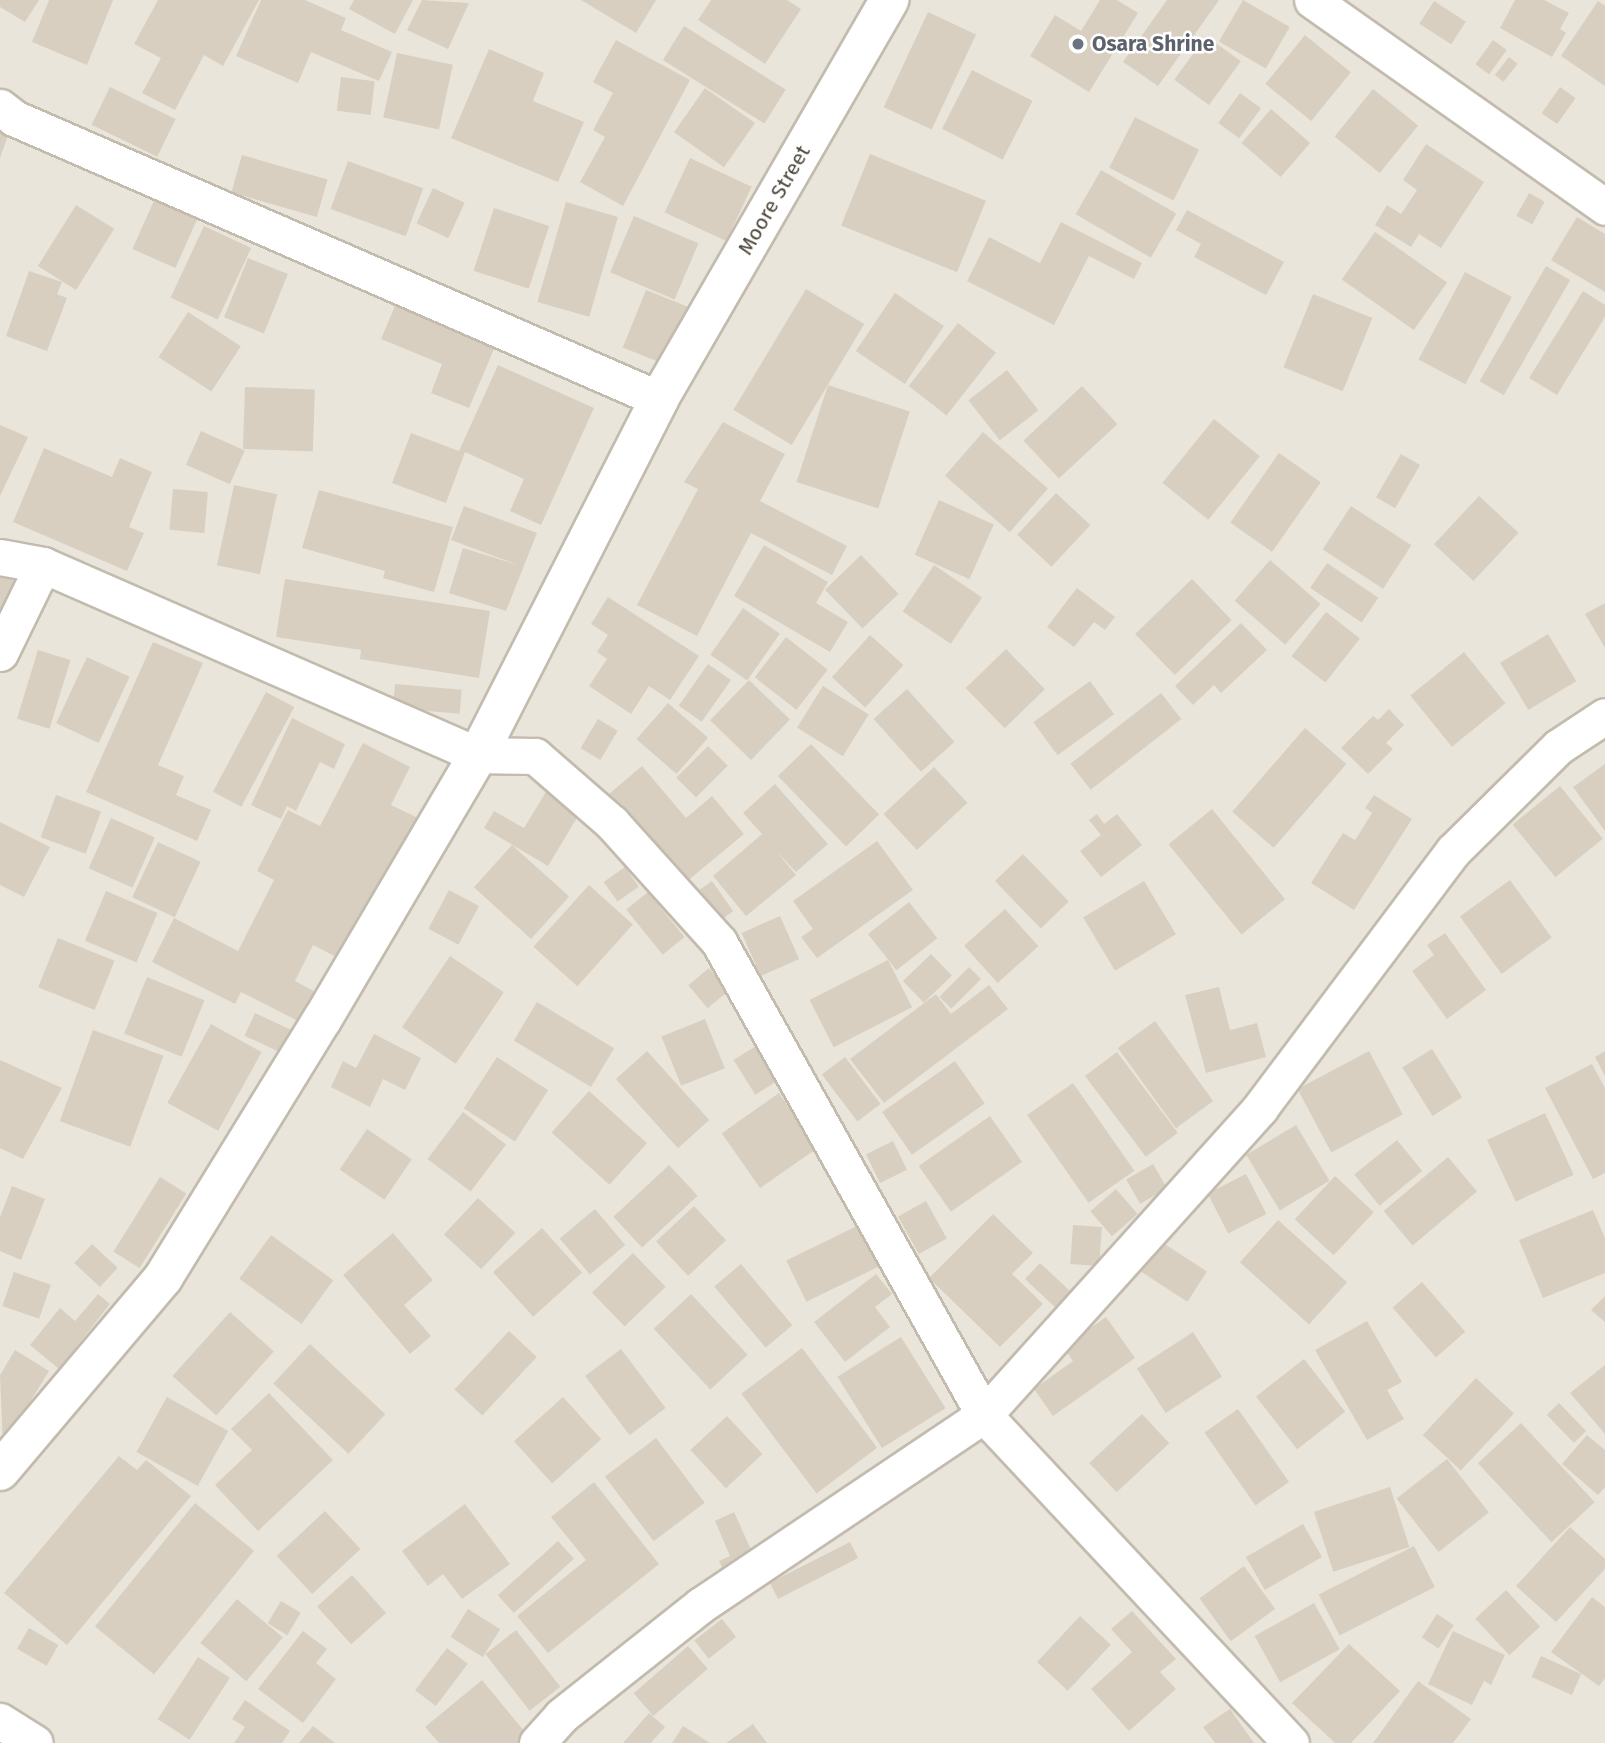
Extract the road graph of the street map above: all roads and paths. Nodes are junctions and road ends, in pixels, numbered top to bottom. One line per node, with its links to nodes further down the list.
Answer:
1 (889, 0): 5 (street, Moore Street)
2 (1312, 0): 4 (street)
3 (0, 107): 5 (street)
4 (1605, 207)
5 (659, 399): 10 (street, Moore Street)
6 (0, 557): 7 (street)
7 (43, 565): 8 (street); 10 (street)
8 (0, 653)
9 (1605, 716): 11 (street)
10 (478, 755): 11 (street); 12 (street, Moore Street)
11 (984, 1415): 15 (street); 16 (street)
12 (0, 1471)
13 (0, 1721): 14 (street)
14 (35, 1743)
15 (537, 1743)
16 (1291, 1743)

